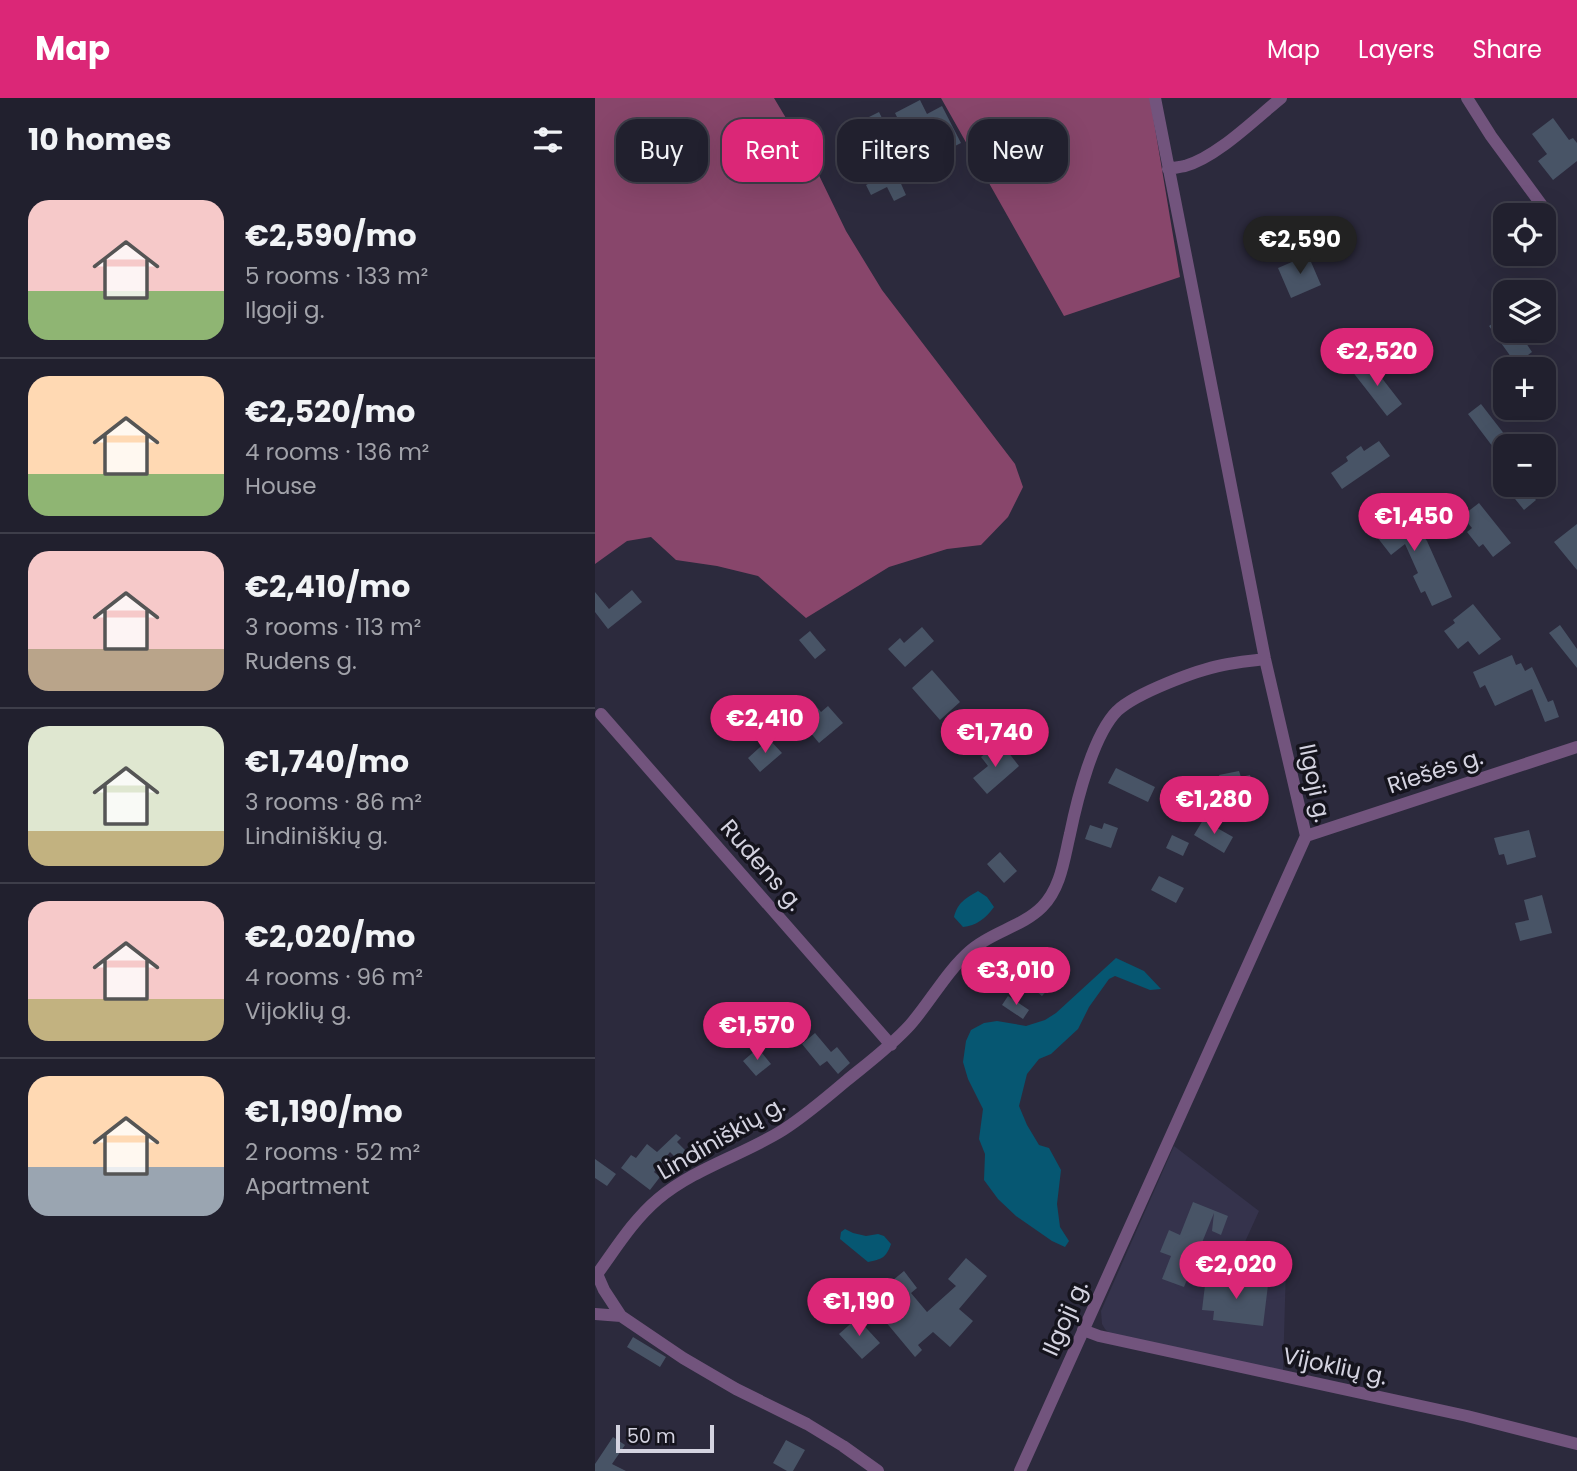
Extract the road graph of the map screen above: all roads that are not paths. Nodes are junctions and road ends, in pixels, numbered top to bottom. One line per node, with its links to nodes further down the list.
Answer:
1 (1155, 98): 4 (street, Ilgoji g.)
2 (1281, 98): 4 (street)
3 (1467, 98): 5 (street)
4 (1168, 169): 6 (street, Ilgoji g.)
5 (1540, 203)
6 (1265, 659): 9 (street, Ilgoji g.); 10 (street, Lindiniškių g.)
7 (601, 714): 10 (street, Rudens g.)
8 (1577, 747): 9 (street, Riešės g.)
9 (1306, 836): 14 (street, Ilgoji g.)
10 (891, 1045): 11 (street, Lindiniškių g.)
11 (596, 1276): 13 (street)
12 (595, 1314): 13 (street)
13 (621, 1316): 16 (street)
14 (1083, 1330): 15 (street, Vijoklių g.); 17 (street, Ilgoji g.)
15 (1577, 1444)
16 (878, 1471)
17 (1020, 1471)

